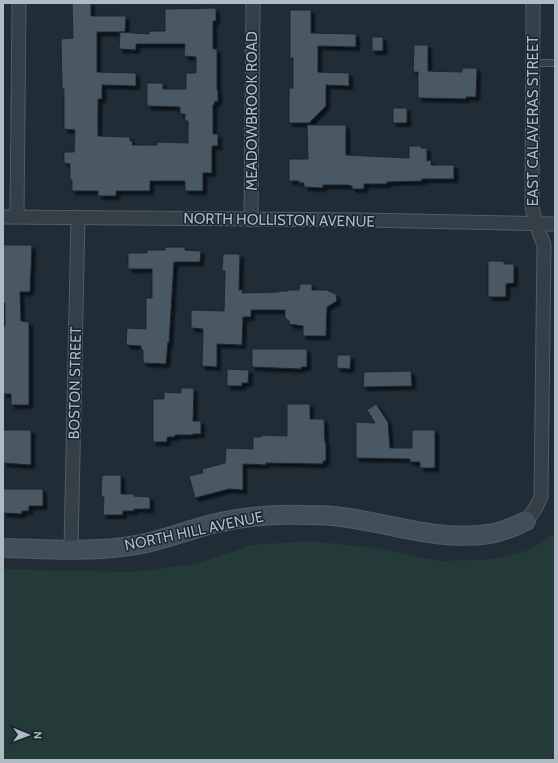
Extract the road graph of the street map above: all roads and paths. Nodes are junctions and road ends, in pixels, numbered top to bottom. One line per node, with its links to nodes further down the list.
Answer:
1 (19, 3): 7 (street)
2 (253, 3): 9 (street, MEADOWBROOK ROAD)
3 (533, 3): 4 (street, EAST CALAVERAS STREET)
4 (532, 62): 5 (lane); 10 (street, EAST CALAVERAS STREET)
5 (555, 63)
6 (3, 217): 7 (street, NORTH HOLLISTON AVENUE)
7 (17, 217): 8 (street, NORTH HOLLISTON AVENUE)
8 (78, 217): 9 (street, NORTH HOLLISTON AVENUE); 14 (street, BOSTON STREET)
9 (251, 220): 10 (street, NORTH HOLLISTON AVENUE)
10 (536, 224): 11 (street, NORTH HOLLISTON AVENUE); 12 (street, EAST CALAVERAS STREET)
11 (555, 224)
12 (526, 521): 14 (street, NORTH HILL AVENUE)
13 (3, 548): 14 (street, NORTH HILL AVENUE)
14 (71, 549)

